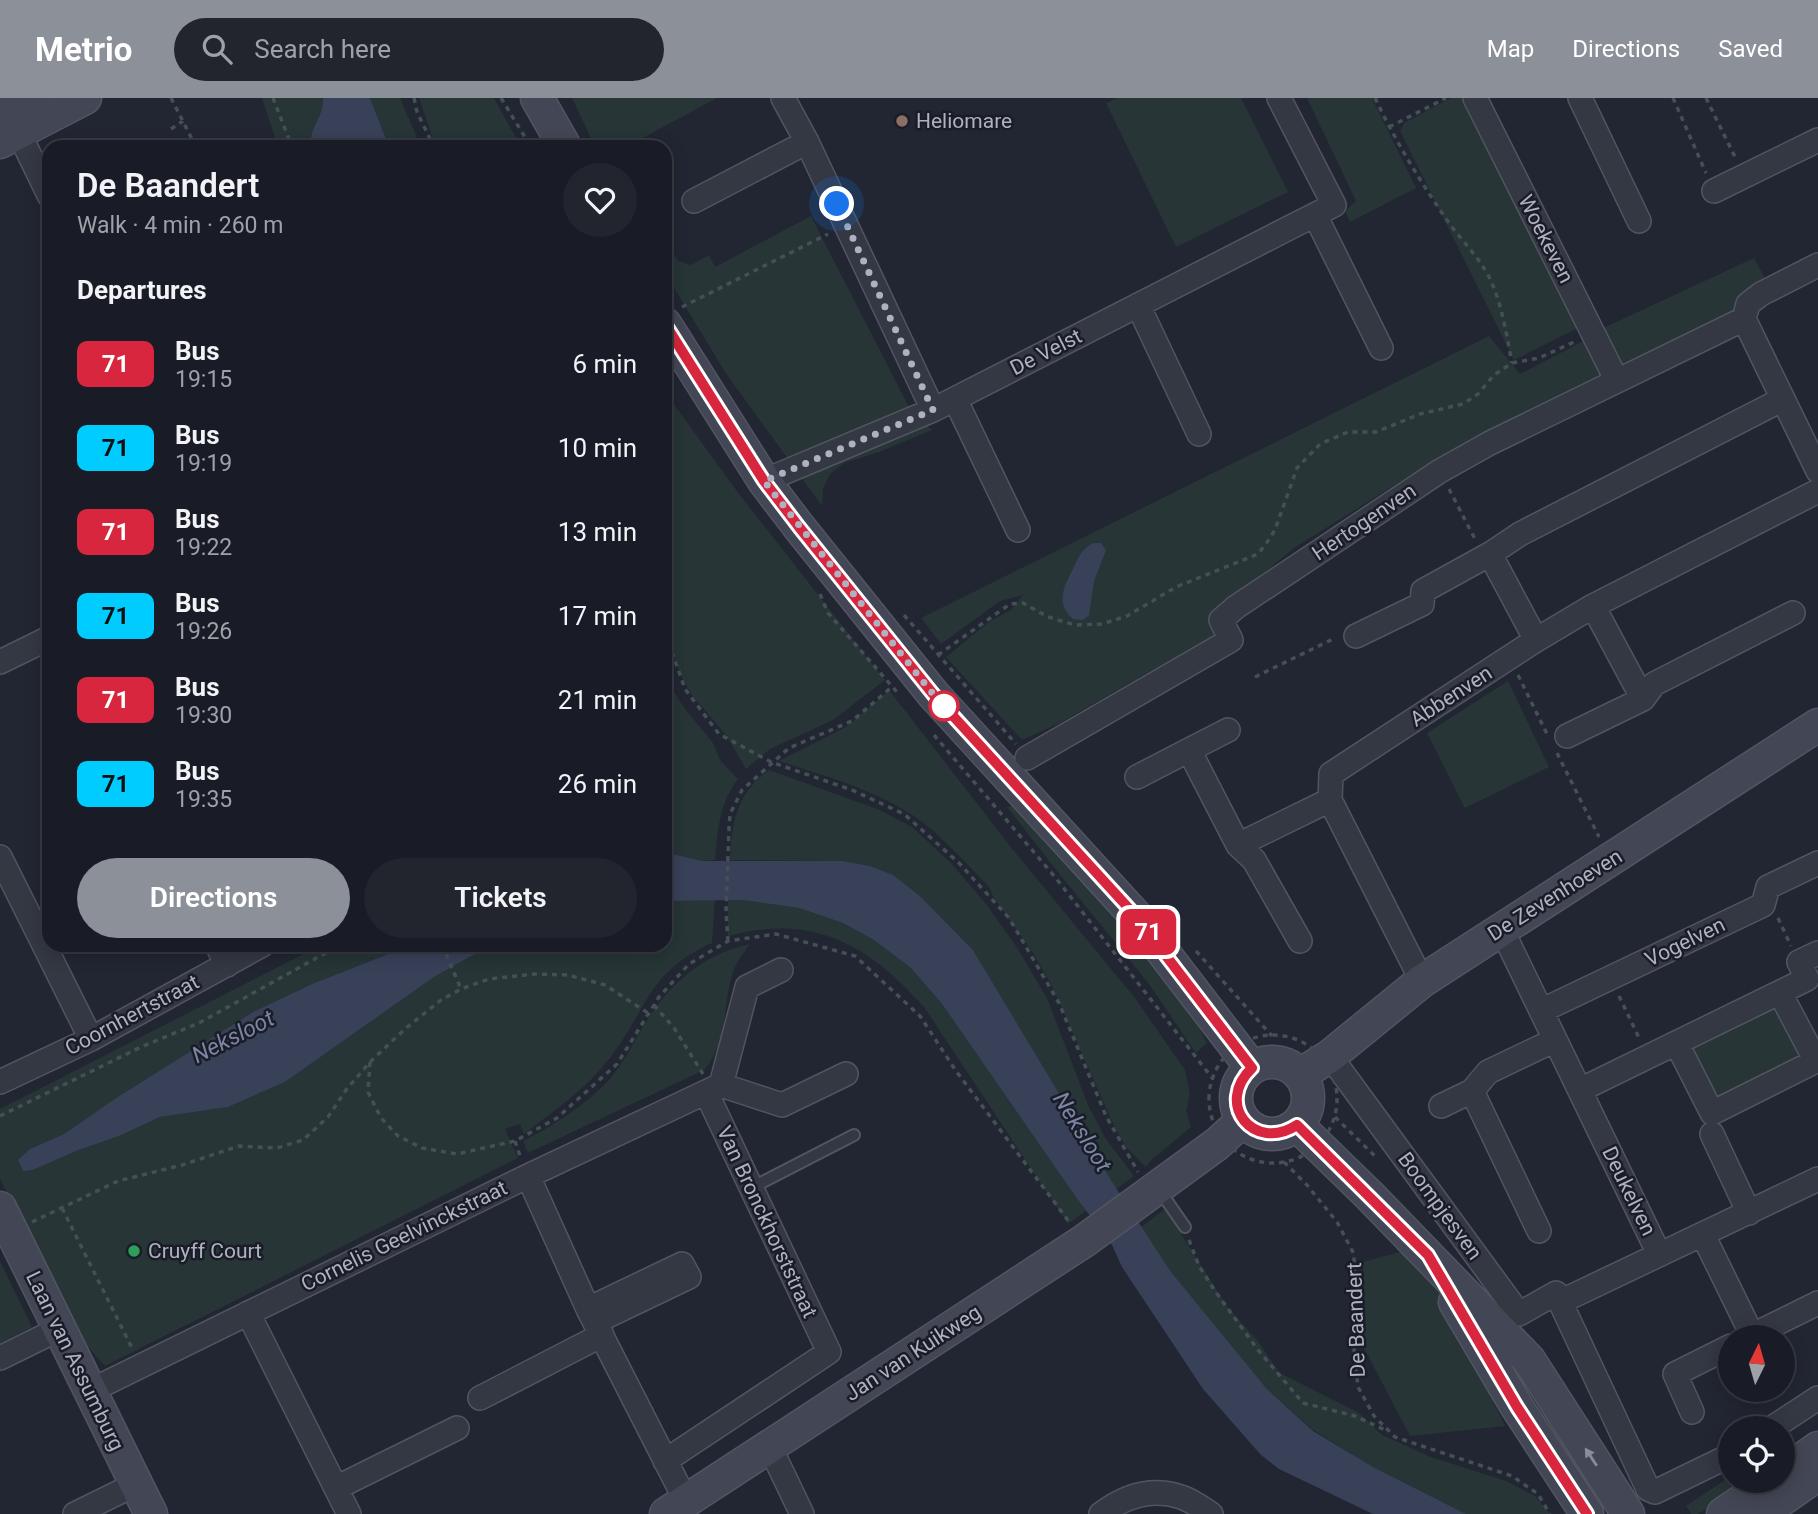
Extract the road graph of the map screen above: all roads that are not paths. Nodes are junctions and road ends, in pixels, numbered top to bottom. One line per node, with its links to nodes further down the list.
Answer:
1 (85, 98): 7 (main road)
2 (537, 98): 8 (main road)
3 (783, 98): 10 (street)
4 (1279, 98): 14 (street)
5 (1475, 98): 21 (street, Woekeven)
6 (1580, 98): 15 (street)
7 (12, 120): 11 (street)
8 (561, 140)
9 (1818, 140): 12 (street)
10 (807, 142): 13 (street); 24 (street)
11 (42, 181)
12 (1714, 191)
13 (694, 201)
14 (1315, 215): 17 (street, De Velst); 20 (street)
15 (1639, 220)
16 (1818, 265): 19 (street)
17 (1138, 305): 22 (street, De Velst); 25 (street)
18 (672, 316): 27 (main road)
19 (1744, 318): 21 (street, Hertogenven); 23 (street)
20 (1381, 348)
21 (1617, 381): 42 (street, Hertogenven)
22 (955, 399): 24 (street, De Velst); 29 (street)
23 (1783, 399): 26 (street); 30 (street)
24 (933, 410): 27 (street, De Velst)
25 (1199, 434)
26 (1816, 461)
27 (764, 481): 62 (main road)
28 (1818, 491): 31 (street, Abbenven)
29 (1018, 530)
30 (1487, 556): 33 (street); 34 (street)
31 (1593, 606): 34 (street, Abbenven); 37 (street)
32 (1793, 613): 37 (street)
33 (1356, 636)
34 (1536, 640): 44 (street, Abbenven)
35 (42, 641): 36 (street)
36 (0, 662)
37 (1643, 699): 40 (street)
38 (1818, 725): 48 (main road, De Zevenhoeven)
39 (1228, 730): 41 (street)
40 (1567, 736)
41 (1189, 750): 43 (street); 45 (street)
42 (1027, 758)
43 (1137, 777)
44 (1330, 800): 45 (street); 55 (street)
45 (1238, 845): 50 (street)
46 (0, 858): 49 (street)
47 (1818, 863): 57 (street, Vogelven)
48 (1501, 929): 55 (main road, De Zevenhoeven); 57 (street, Deukelven)
49 (42, 941)
50 (1300, 941)
51 (48, 952): 58 (street)
52 (222, 955): 58 (street, Coornhertstraat)
53 (1809, 957): 56 (street)
54 (781, 970): 66 (street)
55 (1422, 981): 61 (main road, De Zevenhoeven)
56 (1780, 993): 60 (street); 60 (street)
57 (1541, 1012): 59 (street, Deukelven)
58 (91, 1038): 65 (street, Coornhertstraat)
59 (1555, 1040): 67 (street, Deukelven); 68 (street)
60 (1677, 1044): 67 (street)
61 (1329, 1056): 64 (main road, De Zevenhoeven); 85 (street, Boompjesven)
62 (1252, 1068): 64 (main road); 70 (main road)
63 (846, 1074): 66 (street, Van Bronckhorststraat)
64 (1300, 1074): 71 (main road)
65 (0, 1082)
66 (713, 1089): 74 (street, Cornelis Geelvinckstraat); 76 (street, Van Bronckhorststraat)
67 (1580, 1090): 83 (street, Deukelven)
68 (1472, 1091): 69 (street); 81 (street)
69 (1441, 1106)
70 (1243, 1120): 71 (main road); 77 (main road, Jan van Kuikweg)
71 (1297, 1125): 84 (main road)
72 (1712, 1134): 78 (street)
73 (854, 1135): 76 (lane)
74 (528, 1176): 87 (street, Cornelis Geelvinckstraat); 88 (street)
75 (1818, 1179): 78 (street, Deukelven)
76 (751, 1188): 103 (street, Van Bronckhorststraat)
77 (1150, 1195): 80 (lane); 100 (main road, Jan van Kuikweg)
78 (1749, 1213): 82 (street, Deukelven)
79 (6, 1220): 91 (main road, Laan van Assumburg)
80 (1185, 1227)
81 (1539, 1231)
82 (1703, 1235): 83 (street, Deukelven); 89 (street)
83 (1659, 1254): 85 (street, Boompjesven)
84 (1428, 1255): 116 (main road); 117 (main road, one-way to 84)
85 (1560, 1302): 102 (street)
86 (1818, 1303): 90 (street)
87 (248, 1313): 94 (street, Cornelis Geelvinckstraat); 107 (street)
88 (595, 1322): 95 (street); 103 (street)
89 (1746, 1325)
90 (1773, 1325)
91 (59, 1329): 93 (street); 94 (main road, Laan van Assumburg)
92 (1718, 1352): 97 (street)
93 (0, 1358)
94 (90, 1391): 106 (main road, Laan van Assumburg)
95 (480, 1398)
96 (1818, 1398): 98 (street)
97 (1692, 1412)
98 (1790, 1416)
99 (457, 1428): 107 (street)
100 (770, 1447): 109 (main road, Jan van Kuikweg); 113 (street)
101 (1818, 1448): 104 (main road)
102 (1718, 1460)
103 (665, 1461): 109 (street)
104 (1795, 1464)
105 (1818, 1474): 119 (main road)
106 (136, 1484): 110 (street); 111 (main road, Laan van Assumburg)
107 (336, 1488): 112 (street)
108 (1754, 1493): 118 (main road)
109 (676, 1507)
110 (75, 1514)
111 (151, 1514)
112 (349, 1514)
113 (802, 1514)
114 (1101, 1514): 115 (street)
115 (1211, 1514)
116 (1587, 1514)
117 (1628, 1514)
118 (1723, 1514)
119 (1761, 1514)

